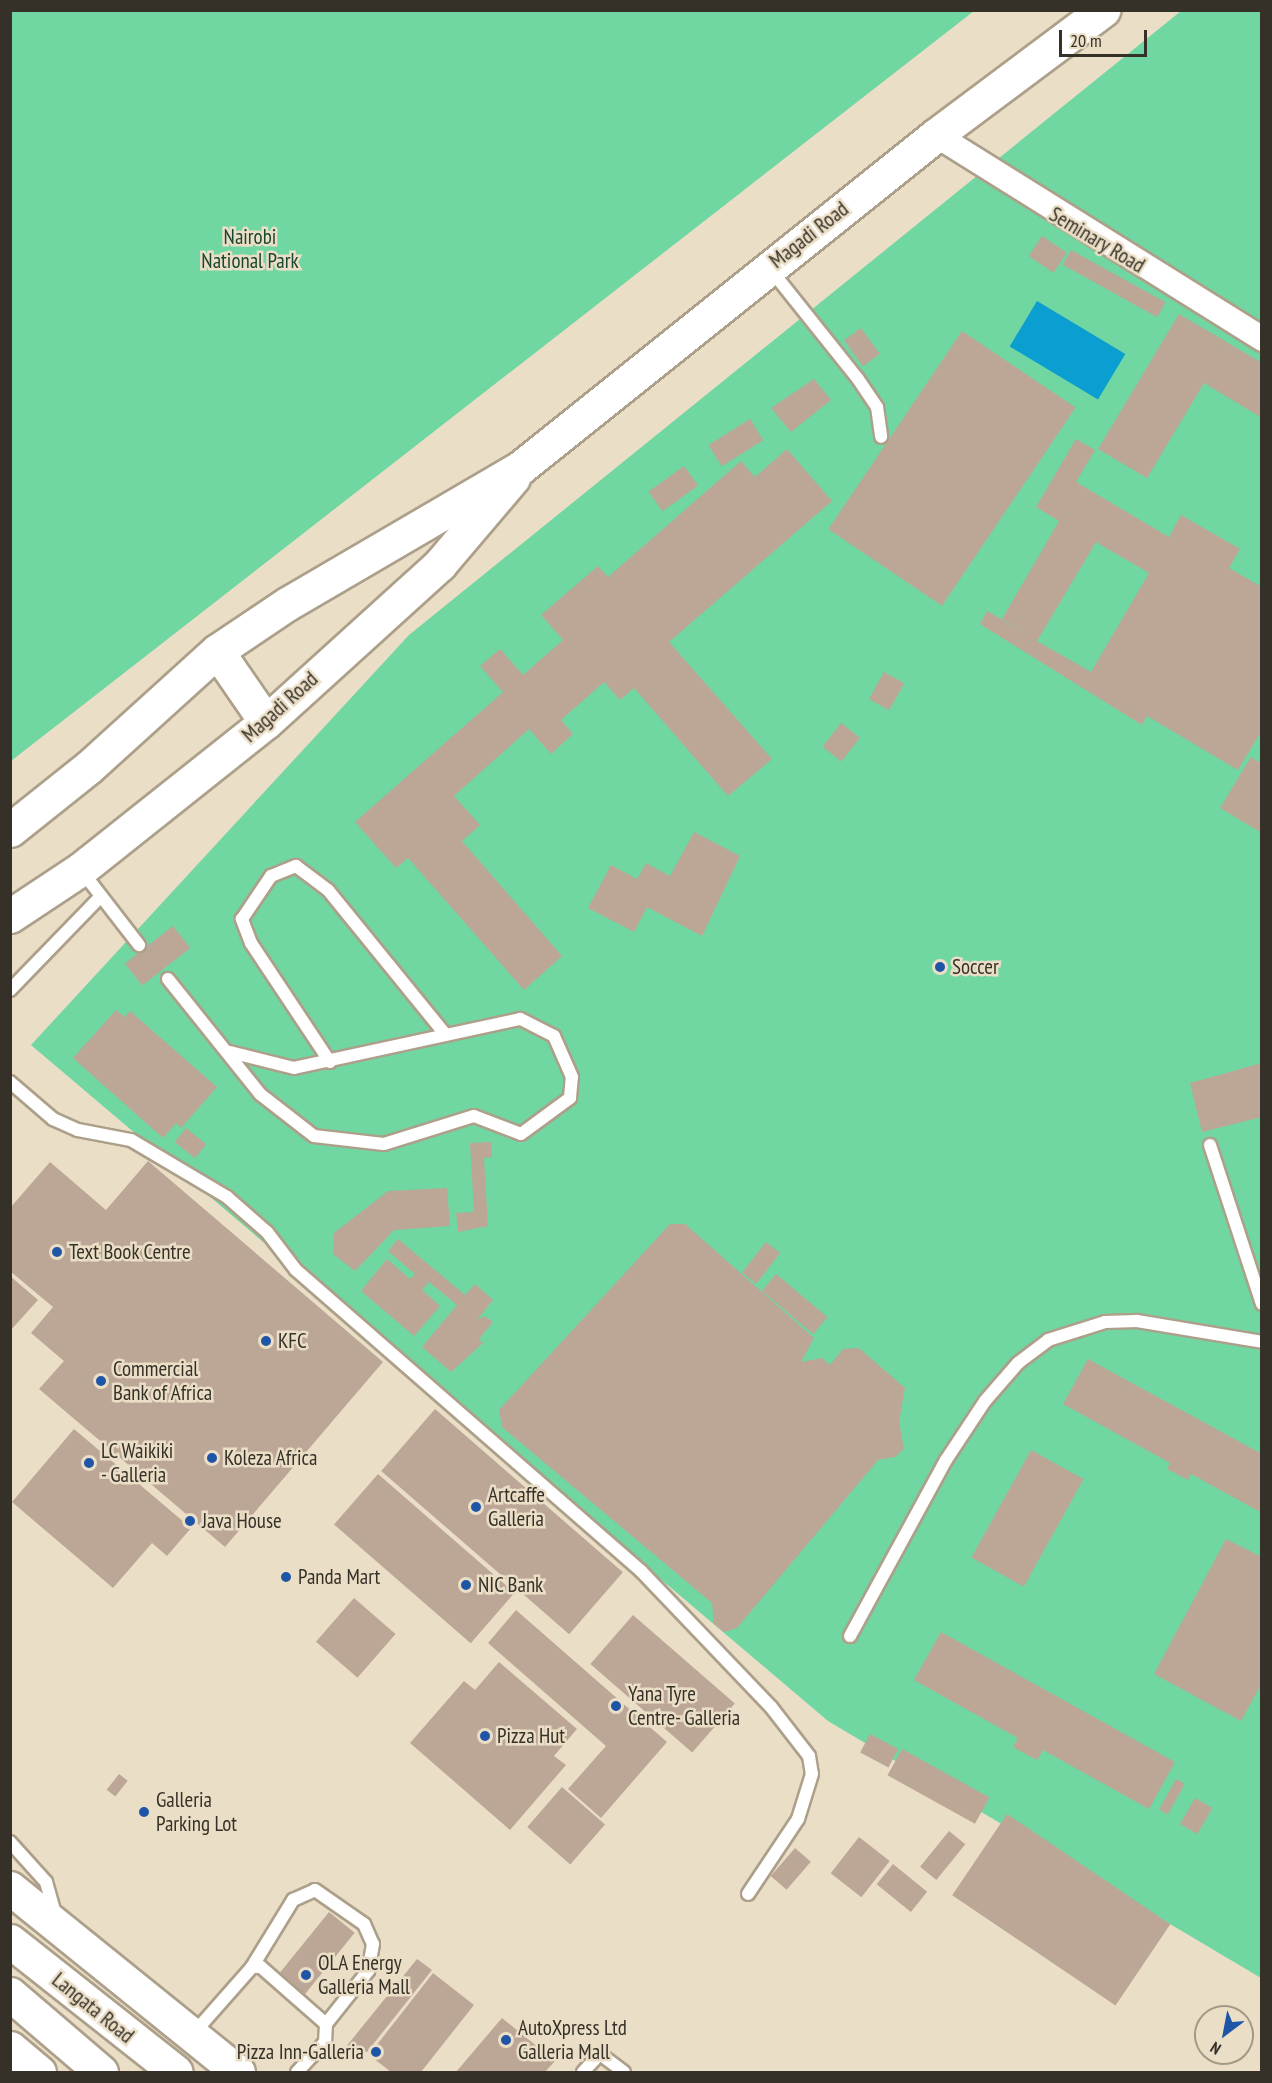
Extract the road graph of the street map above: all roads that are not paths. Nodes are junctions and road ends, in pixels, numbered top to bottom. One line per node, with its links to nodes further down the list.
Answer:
1 (1103, 10): 2 (main road, Magadi Road)
2 (936, 135): 3 (main road, Magadi Road); 4 (street, Seminary Road)
3 (768, 267): 5 (lane); 6 (main road, Magadi Road)
4 (1262, 339)
5 (881, 436)
6 (521, 467): 7 (main road, Magadi Road); 8 (main road, Magadi Road)
7 (217, 651): 8 (main road); 9 (main road, Magadi Road)
8 (266, 722): 10 (main road, Magadi Road)
9 (15, 824)
10 (81, 869): 11 (lane); 12 (main road, Magadi Road)
11 (100, 897): 13 (lane); 15 (lane)
12 (10, 916)
13 (139, 945)
14 (168, 979): 17 (lane)
15 (12, 986)
16 (445, 1034): 17 (lane); 18 (lane); 18 (lane)
17 (230, 1052): 18 (lane)
18 (330, 1062)
19 (10, 1082): 26 (lane)
20 (1210, 1145): 21 (lane)
21 (1262, 1304)
22 (1262, 1342): 23 (lane)
23 (850, 1636)
24 (10, 1842): 27 (lane)
25 (10, 1888): 27 (main road)
26 (748, 1894)
27 (56, 1924): 32 (main road)
28 (10, 1941): 38 (main road, Langata Road)
29 (252, 1967): 31 (lane); 31 (lane); 32 (lane)
30 (10, 1994): 37 (main road, Langata Road)
31 (326, 2024): 40 (lane)
32 (192, 2035): 39 (main road)
33 (10, 2048): 36 (main road)
34 (10, 2062): 35 (main road)
35 (26, 2073)
36 (39, 2073)
37 (101, 2073)
38 (176, 2073)
39 (238, 2073)
40 (297, 2073)
41 (583, 2073): 42 (lane)
42 (624, 2073)

